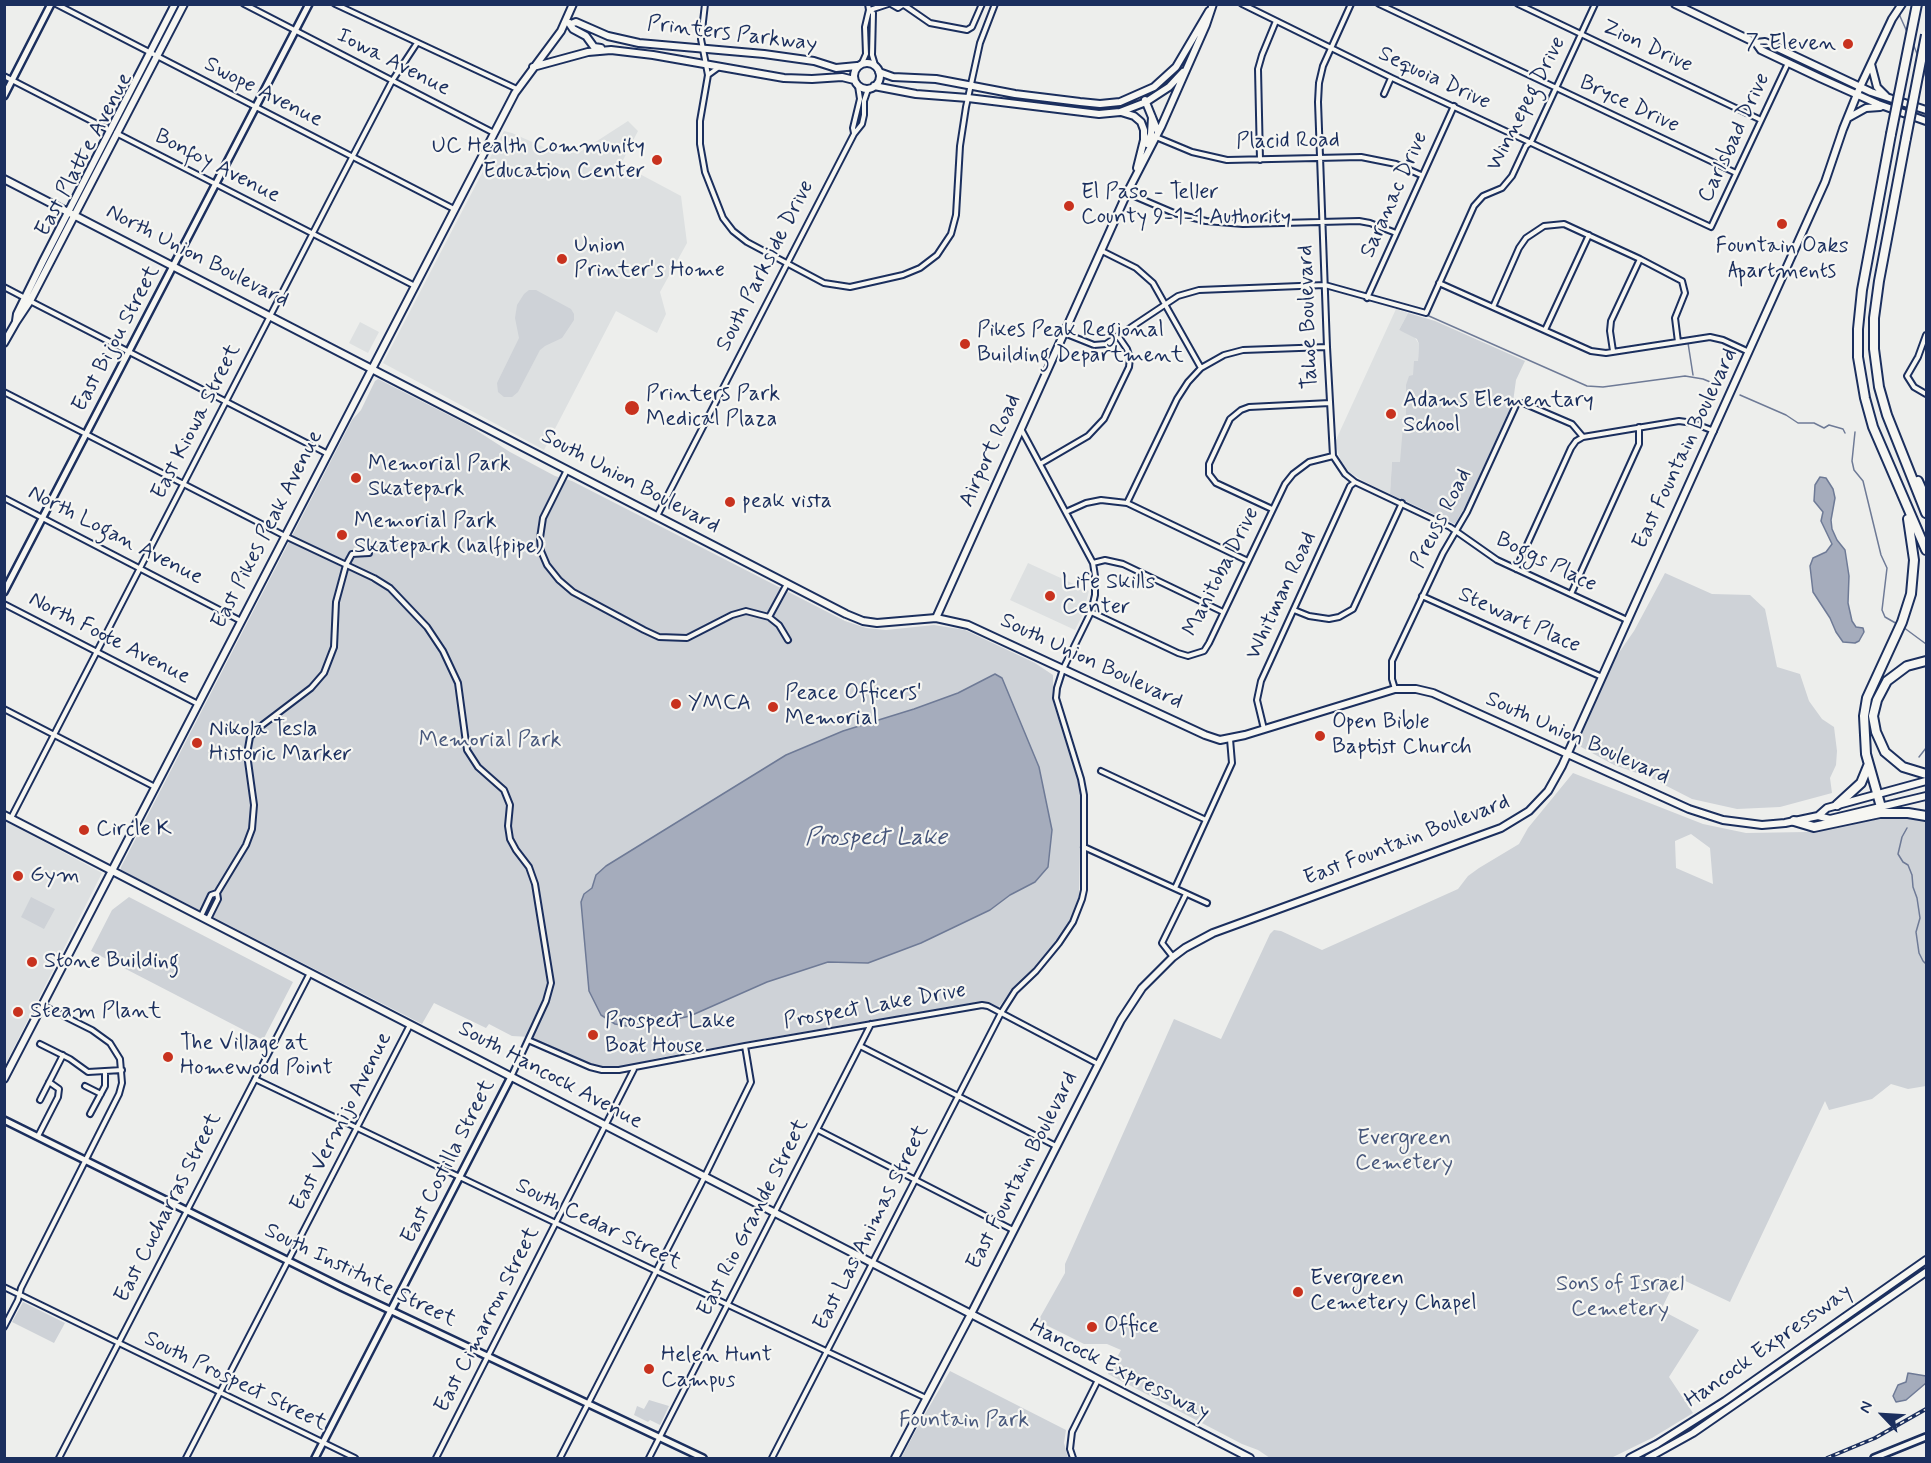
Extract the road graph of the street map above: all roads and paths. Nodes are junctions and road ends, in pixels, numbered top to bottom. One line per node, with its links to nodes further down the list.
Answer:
1 (51, 4): 49 (street)
2 (56, 4): 35 (street, Swope Avenue)
3 (175, 4): 35 (main road, East Platte Avenue)
4 (184, 4): 36 (main road, East Platte Avenue)
5 (244, 4): 27 (street, Iowa Avenue)
6 (309, 4): 27 (street, East Bijou Street)
7 (335, 4): 30 (street)
8 (573, 4): 26 (main road, East Pikes Peak Avenue)
9 (705, 4): 32 (street)
10 (868, 4): 24 (street)
11 (889, 4): 22 (street); 24 (street)
12 (982, 4): 22 (street)
13 (994, 4): 52 (street)
14 (1242, 4): 25 (street, Sequoia Drive)
15 (1351, 4): 33 (street, Tahoe Boulevard)
16 (1379, 4): 55 (street, Bryce Drive)
17 (1518, 4): 28 (street, Zion Drive)
18 (1595, 4): 28 (street, Winnepeg Drive)
19 (1675, 4): 31 (main road)
20 (1902, 4): 39 (main road, East Fountain Boulevard)
21 (1917, 4): 145 (highway, bridge)
22 (904, 5)
23 (1212, 7): 38 (main road, Airport Road); 57 (main road)
24 (869, 10): 41 (street); 42 (street)
25 (1276, 21): 33 (street, Sequoia Drive); 81 (street)
26 (568, 23): 32 (main road, Printers Parkway); 34 (main road, Printers Parkway); 44 (main road, East Pikes Peak Avenue)
27 (295, 31): 50 (street, Iowa Avenue); 66 (street, East Bijou Street)
28 (1581, 34): 55 (street, Winnepeg Drive); 71 (street, Zion Drive)
29 (1926, 35): 136 (highway, bridge)
30 (417, 43): 50 (street, East Kiowa Street); 56 (street)
31 (1756, 43): 37 (main road); 53 (main road)
32 (702, 48): 40 (street); 41 (main road, Printers Parkway)
33 (1331, 48): 48 (street, Sequoia Drive); 79 (street, Tahoe Boulevard)
34 (611, 50): 40 (main road, Printers Parkway); 44 (main road, Printers Parkway)
35 (150, 53): 36 (street, Swope Avenue); 73 (main road, East Platte Avenue)
36 (157, 57): 66 (street, Swope Avenue); 75 (main road, East Platte Avenue)
37 (1788, 62): 59 (main road); 71 (street, Carlsbad Drive)
38 (1190, 63): 63 (main road); 77 (main road, Airport Road)
39 (1871, 64): 53 (main road, East Fountain Boulevard); 62 (main road)
40 (706, 65): 43 (main road, Printers Parkway); 46 (street)
41 (860, 65): 42 (main road); 51 (main road)
42 (875, 65): 45 (main road)
43 (719, 67): 46 (street); 51 (main road, Printers Parkway)
44 (532, 68): 56 (main road, East Pikes Peak Avenue)
45 (879, 72): 52 (main road); 54 (main road, South Parkside Drive)
46 (708, 75): 102 (street)
47 (4, 76): 49 (street, Bonfoy Avenue)
48 (1392, 78): 58 (street); 64 (street, Sequoia Drive)
49 (13, 80): 60 (street); 73 (street, Bonfoy Avenue)
50 (393, 81): 74 (street, Iowa Avenue); 80 (street, East Kiowa Street)
51 (856, 83): 54 (main road); 76 (street)
52 (970, 86): 57 (main road); 61 (street)
53 (1860, 87): 59 (main road, East Fountain Boulevard); 62 (main road)
54 (871, 88): 61 (main road); 76 (street, South Parkside Drive)
55 (1556, 88): 78 (street, Winnepeg Drive); 83 (street, Bryce Drive)
56 (517, 89): 74 (main road, East Pikes Peak Avenue)
57 (1142, 94): 63 (main road)
58 (1384, 94)
59 (1857, 95): 65 (main road); 70 (main road, East Fountain Boulevard)
60 (4, 96)
61 (968, 98): 68 (main road); 102 (street)
62 (1889, 98): 67 (main road)
63 (1146, 102): 68 (main road); 69 (main road)
64 (1454, 106): 78 (street, Sequoia Drive); 84 (street, Saranac Drive)
65 (1886, 107): 70 (main road); 72 (main road)
66 (255, 108): 80 (street, Swope Avenue); 87 (street, East Bijou Street)
67 (1926, 110)
68 (1120, 112): 82 (main road)
69 (1152, 117): 77 (main road); 82 (main road)
70 (1847, 118): 124 (main road, East Fountain Boulevard)
71 (1761, 120): 83 (street, Carlsbad Drive)
72 (1926, 122)
73 (110, 130): 75 (street, Bonfoy Avenue); 92 (main road, East Platte Avenue)
74 (494, 133): 91 (main road, East Pikes Peak Avenue)
75 (118, 134): 87 (street, Bonfoy Avenue); 92 (main road, East Platte Avenue)
76 (854, 134): 102 (street, South Parkside Drive)
77 (1157, 135): 81 (street, Placid Road); 86 (main road, Airport Road)
78 (1531, 142): 90 (street, Winnepeg Drive); 96 (street, Sequoia Drive)
79 (1320, 157): 81 (street, Placid Road); 84 (street, Placid Road); 94 (street, Tahoe Boulevard)
80 (353, 158): 91 (street, Swope Avenue); 98 (street, East Kiowa Street)
81 (1260, 160)
82 (1139, 161): 86 (main road)
83 (1736, 173): 96 (street, Carlsbad Drive)
84 (1421, 175): 97 (street, Saranac Drive)
85 (4, 179): 92 (main road, North Union Boulevard)
86 (1133, 181): 89 (main road, Airport Road)
87 (215, 184): 98 (street, Bonfoy Avenue); 103 (street, East Bijou Street)
88 (1485, 186): 90 (street)
89 (1127, 193): 94 (street); 100 (main road, Airport Road)
90 (1488, 193): 104 (street, Winnepeg Drive)
91 (454, 209): 108 (main road, East Pikes Peak Avenue)
92 (71, 213): 103 (main road, North Union Boulevard); 111 (main road, East Platte Avenue)
93 (1550, 217): 95 (street)
94 (1322, 222): 97 (street); 106 (street, Tahoe Boulevard)
95 (1551, 224): 99 (street); 113 (street)
96 (1711, 227)
97 (1396, 233): 110 (street, Saranac Drive)
98 (312, 235): 108 (street, Bonfoy Avenue); 114 (street, East Kiowa Street)
99 (1589, 235): 101 (street); 115 (street)
100 (1101, 251): 112 (street); 116 (main road, Airport Road)
101 (1640, 259): 107 (street); 123 (street)
102 (788, 263): 151 (street, South Parkside Drive)
103 (174, 266): 114 (main road, North Union Boulevard); 122 (street, East Bijou Street)
104 (1439, 283): 110 (street, Winnepeg Drive); 113 (street)
105 (1691, 283): 107 (street)
106 (1325, 285): 110 (street, Winnepeg Drive); 112 (street, Winnepeg Drive); 121 (street, Tahoe Boulevard)
107 (1684, 285): 119 (street)
108 (415, 286): 125 (main road, East Pikes Peak Avenue)
109 (4, 287): 111 (street)
110 (1367, 298)
111 (28, 299): 120 (main road, East Platte Avenue); 122 (street)
112 (1166, 304): 118 (street, Winnepeg Drive); 126 (street)
113 (1493, 307): 115 (street)
114 (270, 316): 125 (main road, North Union Boulevard); 129 (street, East Kiowa Street)
115 (1545, 330): 123 (street)
116 (1064, 332): 118 (street, Winnepeg Drive); 132 (main road, Airport Road)
117 (1926, 335): 128 (street)
118 (1118, 336): 139 (street)
119 (1678, 342): 123 (street); 124 (street)
120 (4, 343)
121 (1327, 347): 126 (street); 130 (street, Tahoe Boulevard)
122 (129, 351): 129 (street); 134 (street, East Bijou Street)
123 (1613, 351)
124 (1749, 352): 133 (main road, East Fountain Boulevard)
125 (372, 368): 137 (main road, East Pikes Peak Avenue); 140 (main road, South Union Boulevard)
126 (1201, 368): 146 (street)
127 (4, 392): 134 (street, East Costilla Street)
128 (1926, 394)
129 (226, 401): 137 (street); 142 (street, East Kiowa Street)
130 (1330, 403): 138 (street, Tahoe Boulevard); 148 (street)
131 (1639, 427): 133 (street); 135 (street); 164 (street)
132 (1021, 429): 139 (street); 171 (main road, Airport Road)
133 (1714, 431): 172 (main road, East Fountain Boulevard)
134 (86, 434): 142 (street, East Costilla Street); 152 (street, East Bijou Street)
135 (1583, 436): 153 (street, Preuss Road); 161 (street)
136 (1896, 441): 144 (highway); 150 (highway)
137 (328, 454): 154 (main road, East Pikes Peak Avenue)
138 (1333, 456): 141 (street, Boggs Place); 148 (street, Manitoba Drive)
139 (1040, 464): 149 (street)
140 (568, 470): 151 (main road, South Union Boulevard); 170 (street)
141 (1355, 482): 147 (street, Boggs Place); 167 (street, Whitman Road)
142 (183, 484): 154 (street, East Costilla Street); 160 (street, East Kiowa Street)
143 (4, 498): 152 (street, North Logan Avenue)
144 (1926, 499)
145 (1905, 502): 155 (highway); 186 (highway)
146 (1127, 503): 149 (street); 157 (street)
147 (1402, 503): 153 (street, Boggs Place); 167 (street)
148 (1272, 509): 157 (street, Manitoba Drive)
149 (1066, 512): 158 (street)
150 (1926, 513)
151 (657, 517): 162 (main road, South Union Boulevard)
152 (43, 518): 160 (street, North Logan Avenue); 163 (street, East Bijou Street)
153 (1455, 530): 161 (street, Boggs Place); 165 (street, Preuss Road)
154 (285, 536): 159 (street, East Costilla Street); 173 (main road, East Pikes Peak Avenue)
155 (1926, 550)
156 (369, 553): 159 (street)
157 (1248, 561): 169 (street, Manitoba Drive)
158 (1093, 563): 168 (street, Prospect Lake Drive); 169 (street)
159 (346, 565): 205 (street); 212 (street, East Costilla Street)
160 (140, 568): 173 (street, North Logan Avenue); 175 (street, East Kiowa Street)
161 (1516, 569): 164 (street, Boggs Place)
162 (787, 584): 170 (street); 171 (main road, South Union Boulevard)
163 (4, 592)
164 (1571, 594): 172 (street, Boggs Place)
165 (1422, 596): 178 (street, Stewart Place); 179 (street, Preuss Road)
166 (4, 604): 175 (street, North Foote Avenue)
167 (1294, 610): 182 (street, Whitman Road)
168 (1091, 612): 169 (street, Manitoba Drive); 177 (street, Prospect Lake Drive)
169 (1223, 612)
170 (769, 617): 174 (street)
171 (936, 618): 177 (main road, South Union Boulevard)
172 (1627, 620): 178 (main road, East Fountain Boulevard)
173 (241, 621): 180 (main road, East Pikes Peak Avenue)
174 (788, 640)
175 (97, 651): 180 (street, North Foote Avenue); 183 (street, East Kiowa Street)
176 (1926, 661): 188 (highway)
177 (1063, 669): 184 (main road, South Union Boulevard); 200 (street, Prospect Lake Drive)
178 (1602, 677): 185 (main road, East Fountain Boulevard)
179 (1395, 688): 182 (main road, South Union Boulevard); 185 (main road, South Union Boulevard)
180 (198, 704): 190 (main road, East Pikes Peak Avenue)
181 (4, 709): 183 (street)
182 (1264, 729): 184 (main road, South Union Boulevard)
183 (54, 735): 190 (street); 197 (street, East Kiowa Street)
184 (1230, 740): 198 (street)
185 (1568, 754): 199 (main road, South Union Boulevard); 206 (main road, East Fountain Boulevard)
186 (1868, 765): 191 (highway); 193 (highway)
187 (1101, 771): 198 (street)
188 (1926, 774)
189 (1926, 781): 191 (main road, South Union Boulevard)
190 (155, 787): 201 (main road, East Pikes Peak Avenue)
191 (1877, 794): 193 (main road, South Union Boulevard); 194 (highway)
192 (1926, 796): 194 (main road, South Union Boulevard)
193 (1838, 805): 195 (main road, South Union Boulevard)
194 (1881, 807): 195 (main road, South Union Boulevard)
195 (1818, 816): 199 (main road, South Union Boulevard)
196 (1926, 816): 199 (highway)
197 (8, 817): 201 (main road, South Hancock Avenue)
198 (1206, 820): 202 (street)
199 (1794, 821)
200 (1084, 847): 202 (street); 209 (street, Prospect Lake Drive)
201 (112, 871): 205 (main road, South Hancock Avenue); 208 (main road, East Pikes Peak Avenue)
202 (1175, 888): 203 (street)
203 (1186, 894): 204 (street); 206 (street)
204 (1207, 903)
205 (205, 918): 207 (main road, South Hancock Avenue)
206 (1173, 957): 217 (main road, East Fountain Boulevard)
207 (310, 973): 210 (main road, South Hancock Avenue); 222 (street, East Cucharras Street)
208 (42, 1005): 219 (street); 223 (main road, East Pikes Peak Avenue)
209 (1001, 1013): 211 (street, Prospect Lake Drive); 217 (street); 227 (street, East Las Animas Street)
210 (411, 1024): 221 (main road, South Hancock Avenue); 232 (street, East Vermijo Avenue)
211 (871, 1024): 214 (street, Prospect Lake Drive); 215 (street, East Rio Grande Street)
212 (528, 1040): 218 (street, Prospect Lake Drive); 221 (street, East Costilla Street)
213 (40, 1044): 216 (street)
214 (745, 1046): 218 (street, Prospect Lake Drive); 238 (street)
215 (860, 1046): 227 (street); 233 (street, East Rio Grande Street)
216 (63, 1055): 220 (street); 224 (street)
217 (1098, 1064): 235 (main road, East Fountain Boulevard)
218 (634, 1068): 231 (street, East Cimarron Street)
219 (122, 1070): 220 (street); 236 (street)
220 (105, 1072): 226 (street)
221 (511, 1077): 231 (main road, South Hancock Avenue); 237 (street, East Costilla Street)
222 (255, 1078): 232 (street, South Cedar Street); 240 (street, East Cucharras Street)
223 (4, 1079)
224 (49, 1082): 228 (street); 234 (street)
225 (85, 1086): 226 (street)
226 (101, 1095): 229 (street)
227 (958, 1096): 235 (street); 239 (street, East Las Animas Street)
228 (40, 1100)
229 (90, 1114)
230 (4, 1120): 234 (street, South Institute Street)
231 (605, 1125): 238 (main road, South Hancock Avenue); 242 (street, East Cimarron Street)
232 (357, 1128): 237 (street, South Cedar Street); 244 (street, East Vermijo Avenue)
233 (818, 1130): 239 (street); 241 (street, East Rio Grande Street)
234 (38, 1136): 236 (street, South Institute Street)
235 (1056, 1146): 243 (main road, East Fountain Boulevard)
236 (86, 1160): 240 (street, South Institute Street); 250 (street)
237 (460, 1177): 242 (street, South Cedar Street); 252 (street, East Costilla Street)
238 (704, 1177): 241 (main road, South Hancock Avenue); 247 (street)
239 (915, 1180): 243 (street); 246 (street, East Las Animas Street)
240 (187, 1209): 244 (street, South Institute Street); 255 (street, East Cucharras Street)
241 (775, 1214): 246 (main road, South Hancock Avenue); 251 (street, East Rio Grande Street)
242 (556, 1223): 247 (street, South Cedar Street); 257 (street, East Cimarron Street)
243 (1013, 1230): 253 (main road, East Fountain Boulevard)
244 (289, 1259): 252 (street, South Institute Street); 259 (street, East Vermijo Avenue)
245 (1926, 1260): 277 (main road, Hancock Expressway)
246 (872, 1264): 253 (main road, South Hancock Avenue); 256 (street, East Las Animas Street)
247 (656, 1272): 251 (street, South Cedar Street); 261 (street)
248 (1926, 1272): 278 (main road, Hancock Expressway)
249 (4, 1287): 250 (street, South Prospect Street)
250 (19, 1294): 254 (street); 255 (street, South Prospect Street)
251 (729, 1306): 256 (street, South Cedar Street); 263 (street, East Rio Grande Street)
252 (391, 1310): 257 (street, South Institute Street); 264 (street, East Costilla Street)
253 (971, 1314): 258 (main road, Hancock Expressway); 260 (main road, East Fountain Boulevard)
254 (4, 1327)
255 (118, 1342): 259 (street, South Prospect Street); 265 (street, East Cucharras Street)
256 (827, 1352): 260 (street, South Cedar Street); 273 (street, East Las Animas Street)
257 (488, 1357): 261 (street, South Institute Street); 269 (street, East Cimarron Street)
258 (1098, 1380): 275 (street); 276 (main road, Hancock Expressway)
259 (221, 1392): 264 (street, South Prospect Street); 266 (street, East Vermijo Avenue)
260 (927, 1399): 274 (main road, East Fountain Boulevard)
261 (588, 1404): 263 (street, South Institute Street); 270 (street)
262 (1926, 1437): 279 (street)
263 (659, 1438): 271 (street, East Rio Grande Street); 272 (street, South Institute Street)
264 (323, 1443): 267 (street, East Costilla Street); 268 (street, South Prospect Street)
265 (58, 1458)
266 (186, 1458)
267 (315, 1458)
268 (355, 1458)
269 (436, 1458)
270 (560, 1458)
271 (649, 1458)
272 (703, 1458)
273 (772, 1458)
274 (895, 1458)
275 (1073, 1458)
276 (1250, 1458)
277 (1630, 1458)
278 (1648, 1458)
279 (1874, 1458)

